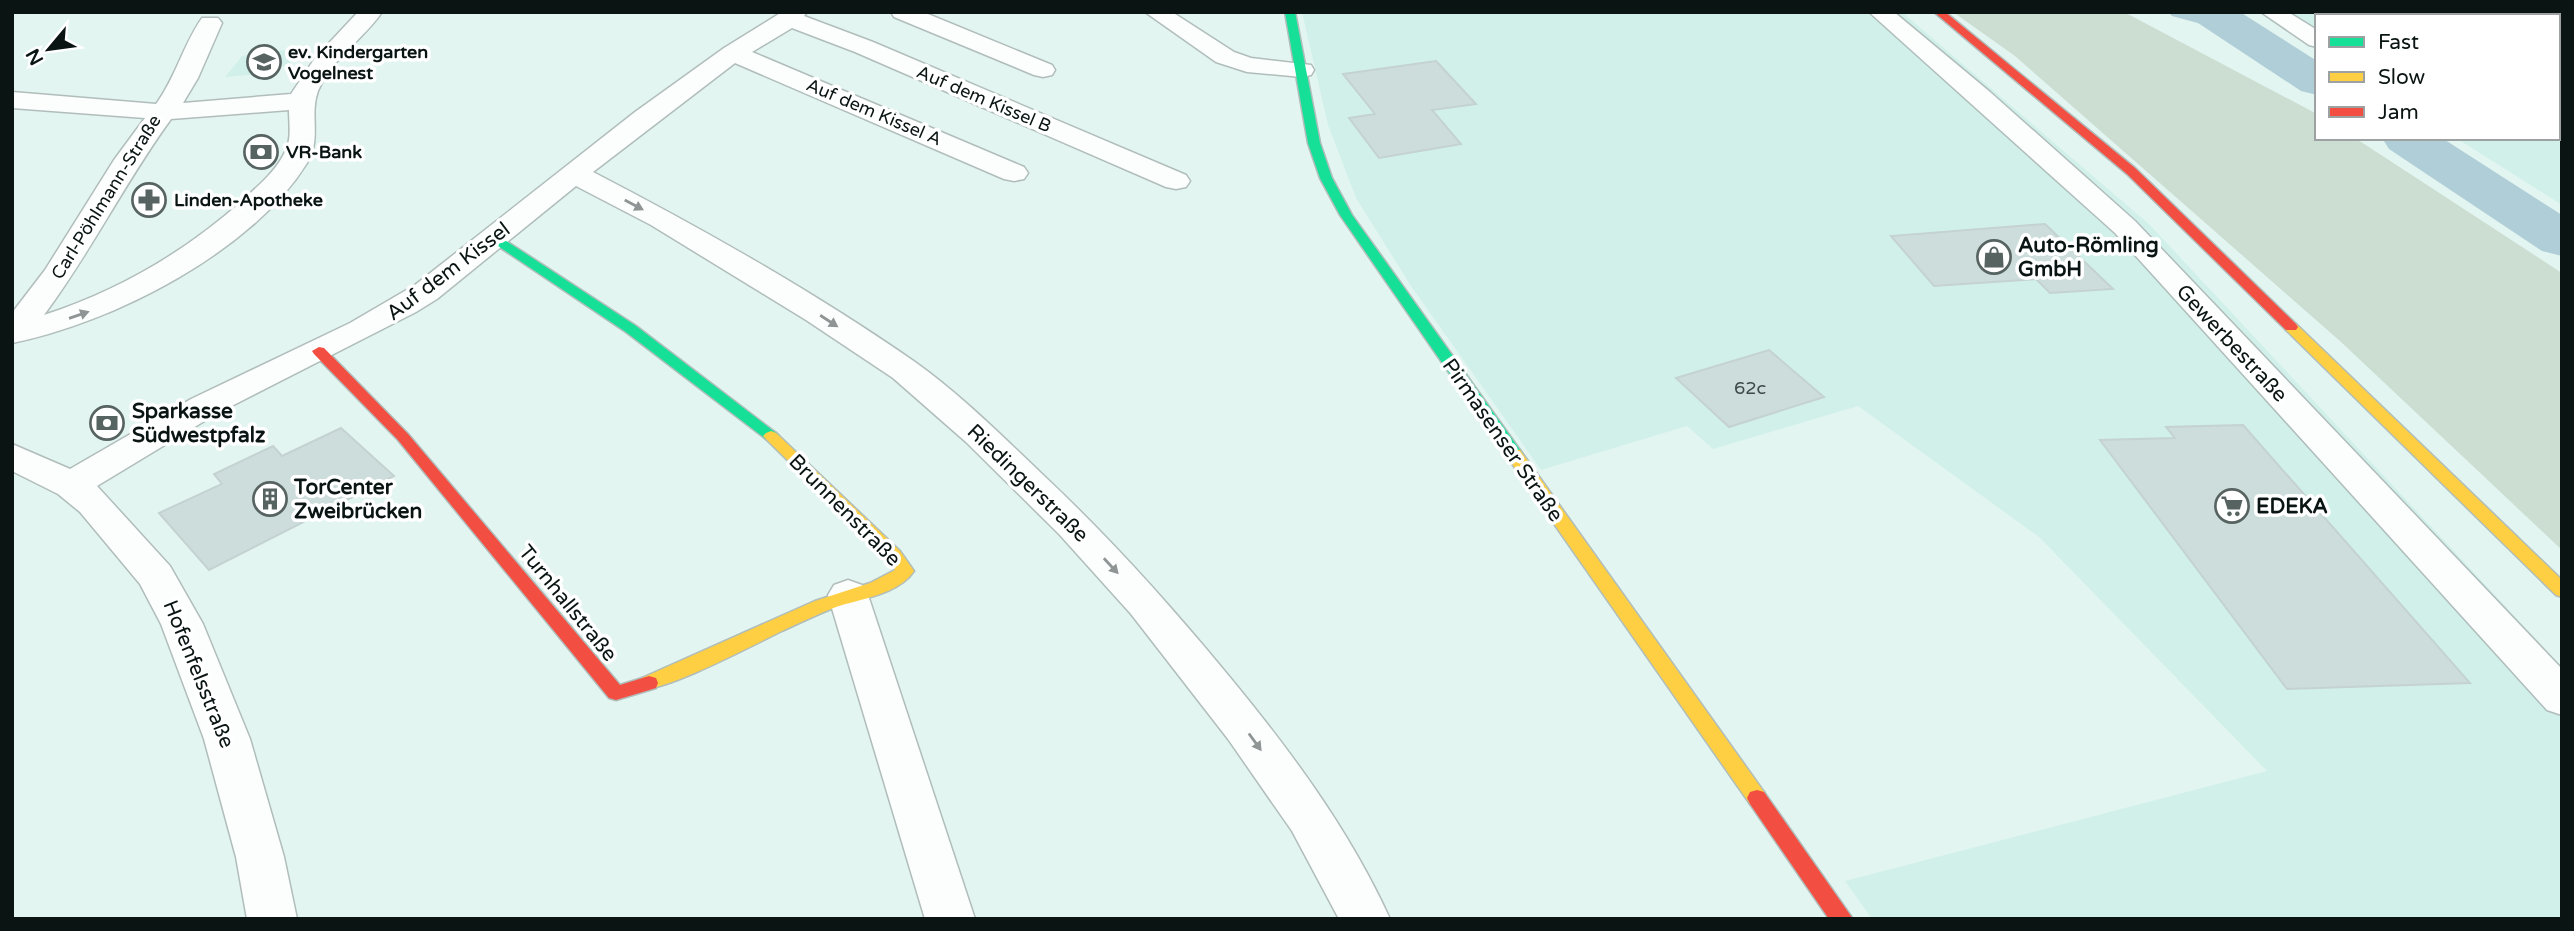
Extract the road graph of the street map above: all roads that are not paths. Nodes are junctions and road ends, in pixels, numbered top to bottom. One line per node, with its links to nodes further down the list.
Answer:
1 (371, 12): 15 (street)
2 (902, 12): 12 (street)
3 (1156, 12): 13 (street)
4 (1290, 12): 13 (main road, Pirmasenser Straße)
5 (1880, 12): 27 (street, Gewerbestraße)
6 (1939, 12): 25 (main road)
7 (2272, 12): 10 (street)
8 (793, 16): 11 (street, Auf dem Kissel); 19 (street, Auf dem Kissel B)
9 (210, 23): 16 (street)
10 (2315, 39)
11 (733, 53): 17 (street, Auf dem Kissel); 18 (street, Auf dem Kissel A)
12 (1043, 70)
13 (1302, 71): 31 (main road, Pirmasenser Straße)
14 (12, 100): 16 (street, Carl-Pöhlmann-Straße)
15 (302, 101): 16 (street); 21 (street, one-way to 15)
16 (163, 111): 21 (street, Carl-Pöhlmann-Straße)
17 (573, 173): 20 (street, Auf dem Kissel); 30 (street, Riedingerstraße, one-way to 30)
18 (1014, 173)
19 (1176, 181)
20 (494, 237): 22 (street, Auf dem Kissel); 26 (main road, Brunnenstraße)
21 (13, 333)
22 (319, 351): 24 (street, Auf dem Kissel); 26 (main road, Turnhallstraße)
23 (12, 456): 24 (street, Hofenfelsstraße)
24 (71, 485): 28 (street, Hofenfelsstraße)
25 (2562, 592)
26 (848, 595): 29 (street)
27 (2562, 698)
28 (272, 919)
29 (950, 919)
30 (1365, 919)
31 (1842, 919)

